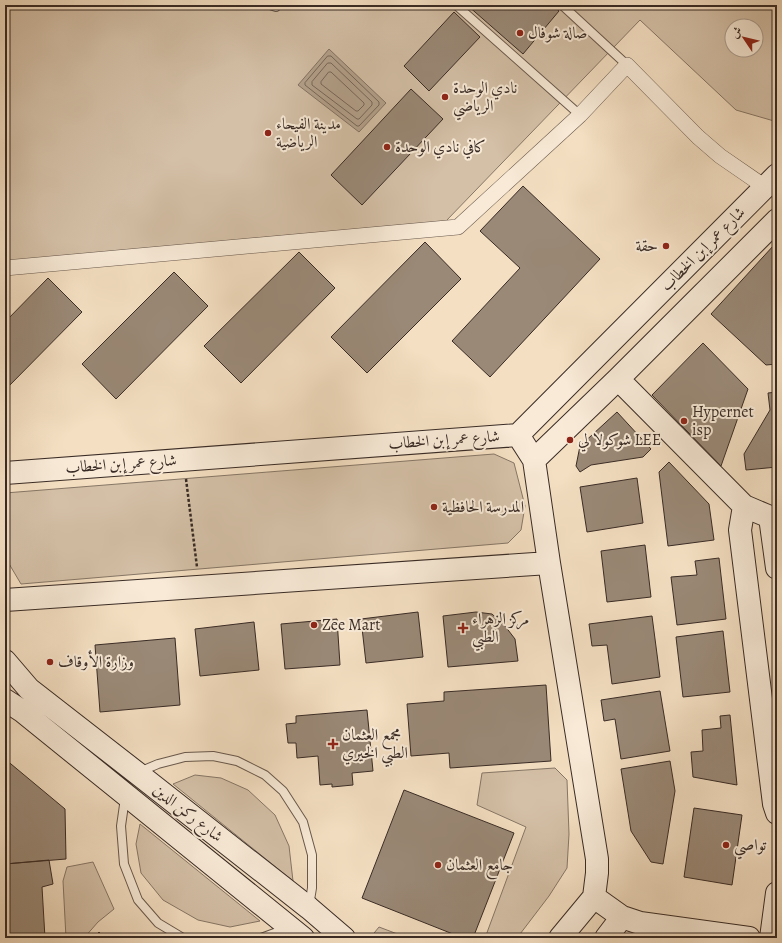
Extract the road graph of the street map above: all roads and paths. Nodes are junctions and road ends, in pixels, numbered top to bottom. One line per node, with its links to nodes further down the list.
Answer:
1 (270, 5): 2 (lane)
2 (278, 5)
3 (456, 5): 6 (lane)
4 (562, 5): 5 (lane)
5 (627, 65): 6 (street); 7 (street)
6 (580, 115): 9 (street)
7 (773, 186): 11 (main road, شارع عمر إبن الخطاب)
8 (777, 220): 10 (main road, شارع عمر إبن الخطاب)
9 (5, 268)
10 (618, 379): 13 (main road, شارع عمر إبن الخطاب); 15 (main road)
11 (518, 435): 12 (main road, شارع عمر إبن الخطاب); 13 (main road)
12 (183, 459): 14 (main road, شارع عمر إبن الخطاب); 20 (path)
13 (534, 460): 18 (main road)
14 (5, 473)
15 (744, 506): 16 (main road); 17 (main road)
16 (774, 516): 17 (main road); 19 (main road)
17 (740, 530): 26 (main road)
18 (549, 563): 20 (main road); 28 (main road)
19 (777, 568)
20 (200, 587): 21 (main road)
21 (5, 600)
22 (5, 661): 24 (main road, شارع ركن الدين)
23 (5, 700): 25 (main road, شارع ركن الدين)
24 (137, 773): 29 (main road, شارع ركن الدين); 29 (lane)
25 (126, 796): 31 (main road, شارع ركن الدين); 32 (lane)
26 (776, 807)
27 (777, 893): 38 (main road)
28 (594, 897): 30 (main road); 35 (main road)
29 (309, 908): 34 (main road, شارع ركن الدين)
30 (622, 917): 36 (main road); 37 (main road)
31 (296, 933): 33 (lane)
32 (183, 938)
33 (261, 938)
34 (344, 938)
35 (560, 938)
36 (606, 938)
37 (749, 938)
38 (771, 938)

